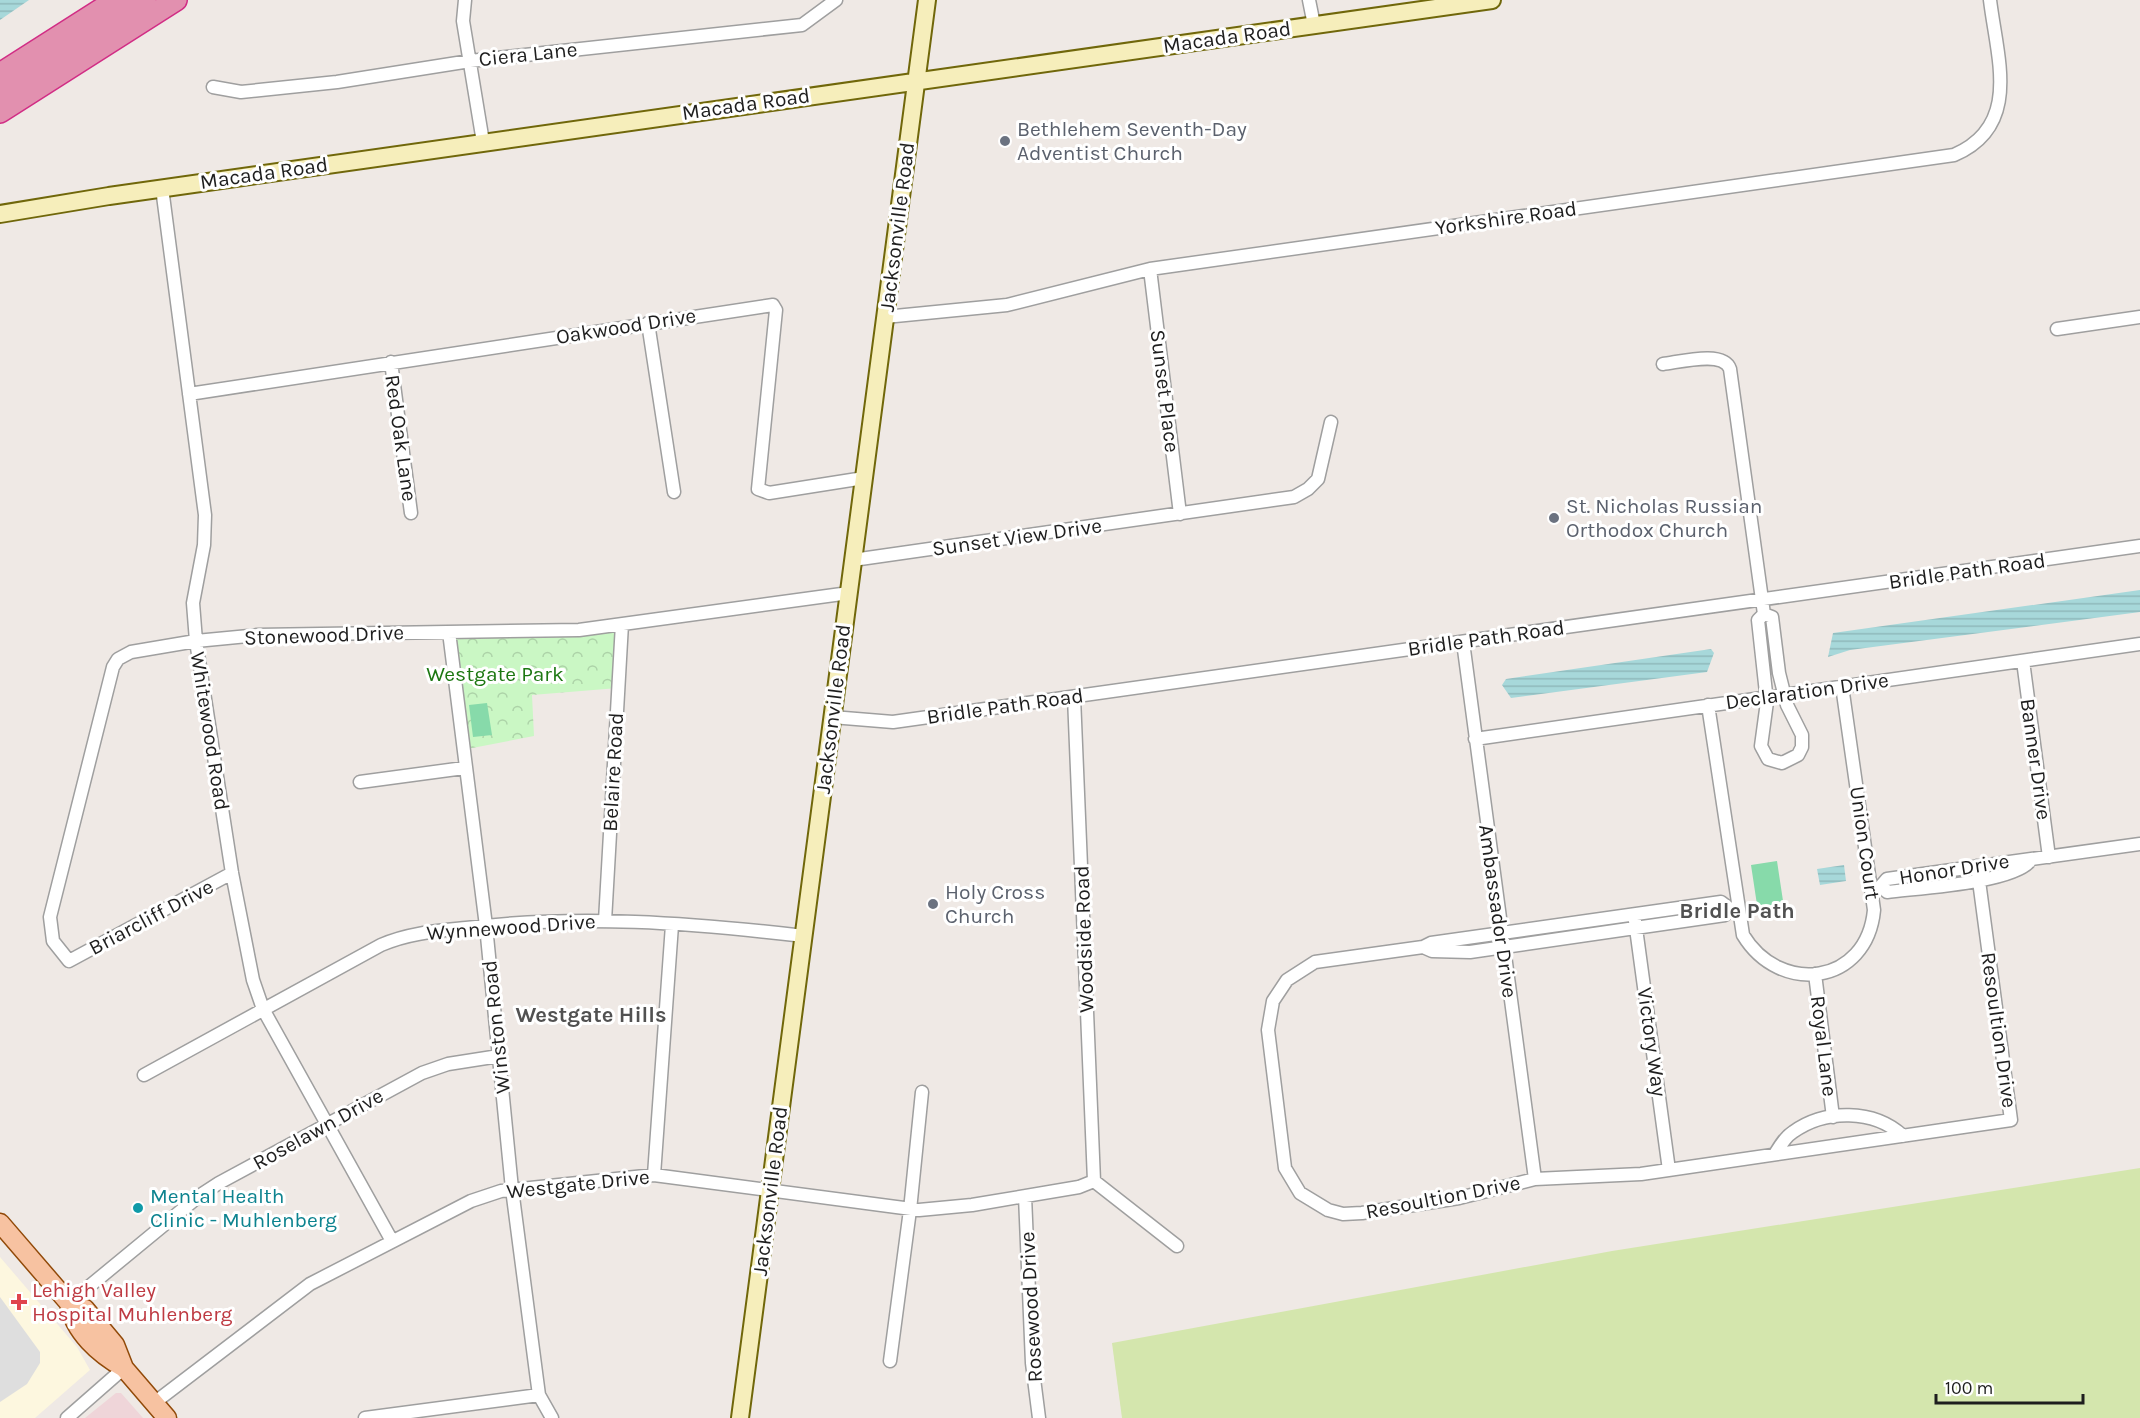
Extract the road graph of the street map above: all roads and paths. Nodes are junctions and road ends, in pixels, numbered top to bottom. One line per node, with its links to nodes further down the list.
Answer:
1 (116, 0): 12 (highway)
2 (145, 0): 15 (highway)
3 (176, 0): 16 (highway)
4 (465, 0): 11 (street)
5 (836, 0): 11 (street, Ciera Lane)
6 (927, 0): 13 (street, Jacksonville Road)
7 (1309, 0): 10 (street)
8 (1492, 0): 10 (street, Macada Road)
9 (1990, 0): 20 (street, Yorkshire Road)
10 (1314, 25): 13 (street, Macada Road)
11 (470, 61): 14 (street, Ciera Lane); 17 (street)
12 (0, 74)
13 (916, 80): 17 (street, Macada Road); 21 (street, Jacksonville Road)
14 (213, 87)
15 (0, 92)
16 (0, 113)
17 (483, 142): 18 (street, Macada Road)
18 (162, 188): 19 (street, Macada Road); 27 (street, Whitewood Road)
19 (0, 214)
20 (1150, 269): 21 (street, Yorkshire Road); 32 (street, Sunset Place)
21 (885, 317): 29 (street, Jacksonville Road)
22 (2140, 318): 24 (street)
23 (648, 323): 25 (street, Oakwood Drive); 29 (street, Oakwood Drive); 30 (street)
24 (2057, 329)
25 (391, 362): 27 (street, Oakwood Drive); 31 (street, Red Oak Lane)
26 (1663, 364): 36 (street)
27 (189, 394): 40 (street, Whitewood Road)
28 (1331, 422): 32 (street, Sunset View Drive)
29 (864, 478): 34 (street, Jacksonville Road)
30 (674, 492)
31 (411, 513)
32 (1180, 514): 34 (street, Sunset View Drive)
33 (2140, 546): 36 (street, Bridle Path Road)
34 (853, 561): 35 (street, Jacksonville Road)
35 (849, 592): 38 (street, Stonewood Drive); 49 (street, Jacksonville Road)
36 (1762, 600): 37 (street); 41 (street, Bridle Path Road)
37 (1764, 614): 45 (street); 46 (street)
38 (622, 624): 39 (street, Stonewood Drive); 62 (street, Belaire Road)
39 (448, 632): 40 (street, Stonewood Drive); 51 (street, Winston Road)
40 (196, 641): 57 (street, Whitewood Road); 70 (street, Stonewood Drive)
41 (1463, 642): 47 (street, Bridle Path Road); 50 (street, Ambassador Drive)
42 (2140, 644): 43 (street, Declaration Drive)
43 (2023, 661): 44 (street, Declaration Drive); 54 (street, Banner Drive)
44 (1842, 686): 45 (street, Declaration Drive); 59 (street, Union Court)
45 (1785, 694): 46 (street, Declaration Drive); 46 (street)
46 (1767, 696): 48 (street, Declaration Drive)
47 (1074, 697): 49 (street, Bridle Path Road); 83 (street, Woodside Road)
48 (1708, 705): 50 (street, Declaration Drive); 60 (street, Union Court)
49 (832, 717): 67 (street, Jacksonville Road)
50 (1474, 739): 66 (street, Ambassador Drive)
51 (464, 768): 52 (street); 64 (street, Winston Road)
52 (360, 782)
53 (2140, 844): 54 (street, Honor Drive)
54 (2049, 857): 55 (street, Honor Drive)
55 (2030, 861): 56 (street, Honor Drive); 58 (street, Honor Drive)
56 (1977, 866): 58 (street, Resoultion Drive); 59 (street, Honor Drive)
57 (232, 873): 70 (street, Briarcliff Drive); 72 (street, Whitewood Road)
58 (1979, 880): 59 (street, Honor Drive); 78 (street, Resoultion Drive)
59 (1876, 887): 71 (street, Union Court)
60 (1733, 908): 61 (street, Resoultion Drive); 65 (street, Resoultion Drive); 71 (street, Union Court)
61 (1634, 914): 65 (street, Victory Way); 66 (street, Resoultion Drive)
62 (605, 921): 63 (street, Wynnewood Drive); 64 (street, Wynnewood Drive)
63 (672, 925): 67 (street, Wynnewood Drive); 81 (street)
64 (486, 926): 72 (street, Wynnewood Drive); 73 (street, Winston Road)
65 (1636, 928): 69 (street, Resoultion Drive); 80 (street, Victory Way)
66 (1502, 933): 68 (street, Resoultion Drive); 69 (street, Ambassador Drive)
67 (804, 936): 85 (street, Jacksonville Road)
68 (1423, 947): 69 (street, Resoultion Drive); 82 (street, Resoultion Drive)
69 (1503, 947): 82 (street, Ambassador Drive)
70 (69, 961)
71 (1815, 974): 76 (street, Royal Lane)
72 (263, 1009): 74 (street, Wynnewood Drive); 77 (street, Whitewood Road)
73 (499, 1056): 77 (street, Roselawn Drive); 84 (street, Winston Road)
74 (144, 1075)
75 (922, 1092): 87 (street)
76 (1833, 1117): 78 (street); 79 (street)
77 (328, 1124): 89 (street, Whitewood Road); 91 (street, Roselawn Drive)
78 (1903, 1136): 79 (street, Resoultion Drive)
79 (1775, 1154): 80 (street, Resoultion Drive)
80 (1669, 1170): 82 (street, Resoultion Drive)
81 (654, 1175): 84 (street, Westgate Drive); 85 (street, Westgate Drive)
82 (1536, 1179)
83 (1094, 1181): 86 (street, Westgate Drive); 90 (street)
84 (512, 1189): 89 (street, Westgate Drive); 94 (street, Winston Road)
85 (770, 1191): 87 (street, Westgate Drive); 100 (street, Jacksonville Road)
86 (1025, 1196): 87 (street, Westgate Drive); 101 (street, Rosewood Drive)
87 (910, 1210): 92 (street)
88 (0, 1223): 91 (main road)
89 (392, 1242): 95 (street, Westgate Drive)
90 (1177, 1246)
91 (69, 1303): 93 (main road)
92 (890, 1361)
93 (124, 1368): 95 (main road); 96 (street)
94 (539, 1395): 98 (street); 99 (street, Winston Road)
95 (154, 1403): 97 (main road)
96 (67, 1418)
97 (167, 1418)
98 (365, 1418)
99 (552, 1418)
100 (740, 1418)
101 (1039, 1418)

